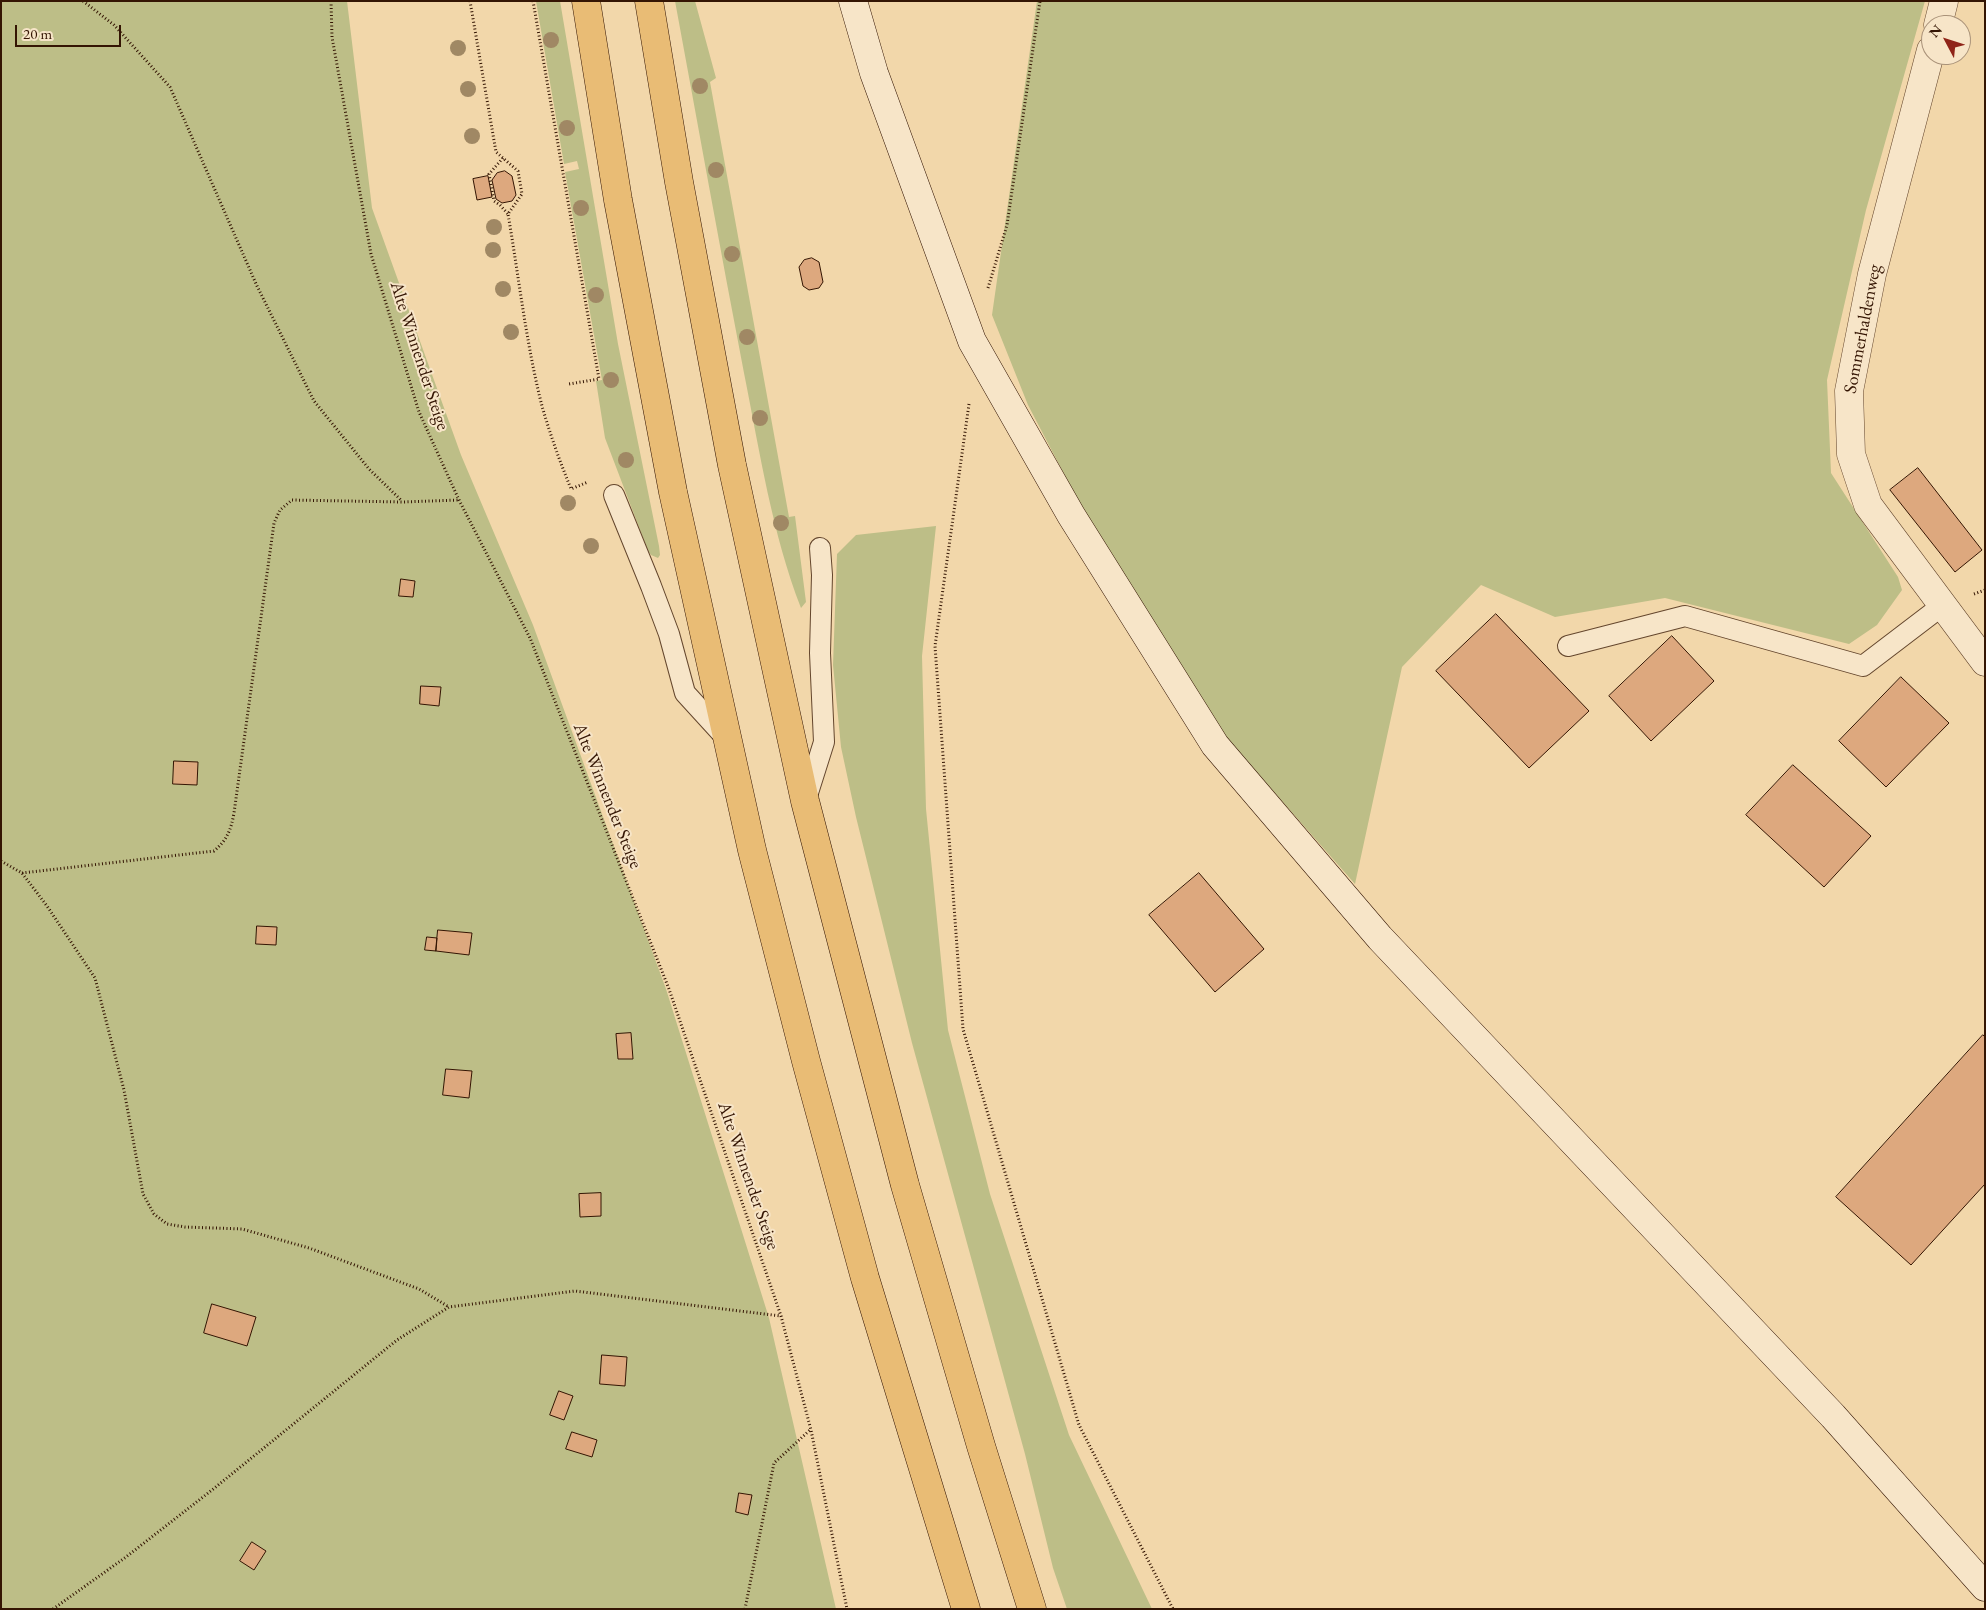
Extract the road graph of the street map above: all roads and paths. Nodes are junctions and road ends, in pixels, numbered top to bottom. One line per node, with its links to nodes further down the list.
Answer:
1 (83, 1): 20 (path)
2 (331, 1): 19 (path, Alte Winnender Steige)
3 (470, 1): 12 (path)
4 (533, 1): 15 (path)
5 (586, 1): 25 (highway)
6 (649, 1): 26 (highway)
7 (853, 1): 14 (street)
8 (1040, 1): 14 (path)
9 (1944, 1): 10 (street)
10 (1940, 15)
11 (1927, 65): 22 (street, Sommerhaldenweg)
12 (503, 158): 13 (path); 13 (path)
13 (508, 214): 17 (path)
14 (972, 341): 32 (street)
15 (569, 384)
16 (970, 402): 38 (path)
17 (594, 479)
18 (614, 495): 25 (lane)
19 (460, 500): 20 (path); 30 (path, Alte Winnender Steige)
20 (403, 502): 28 (path)
21 (820, 548): 26 (lane)
22 (1943, 605): 23 (lane); 24 (street, Sommerhaldenweg)
23 (1568, 646)
24 (1985, 662)
25 (727, 739): 36 (highway)
26 (805, 801): 37 (highway)
27 (1, 861): 28 (path)
28 (22, 873): 29 (path)
29 (449, 1307): 30 (path); 33 (path)
30 (781, 1316): 31 (path, Alte Winnender Steige)
31 (811, 1430): 34 (path); 35 (path, Alte Winnender Steige)
32 (1985, 1587)
33 (53, 1609)
34 (745, 1609)
35 (847, 1609)
36 (966, 1609)
37 (1032, 1609)
38 (1173, 1609)

